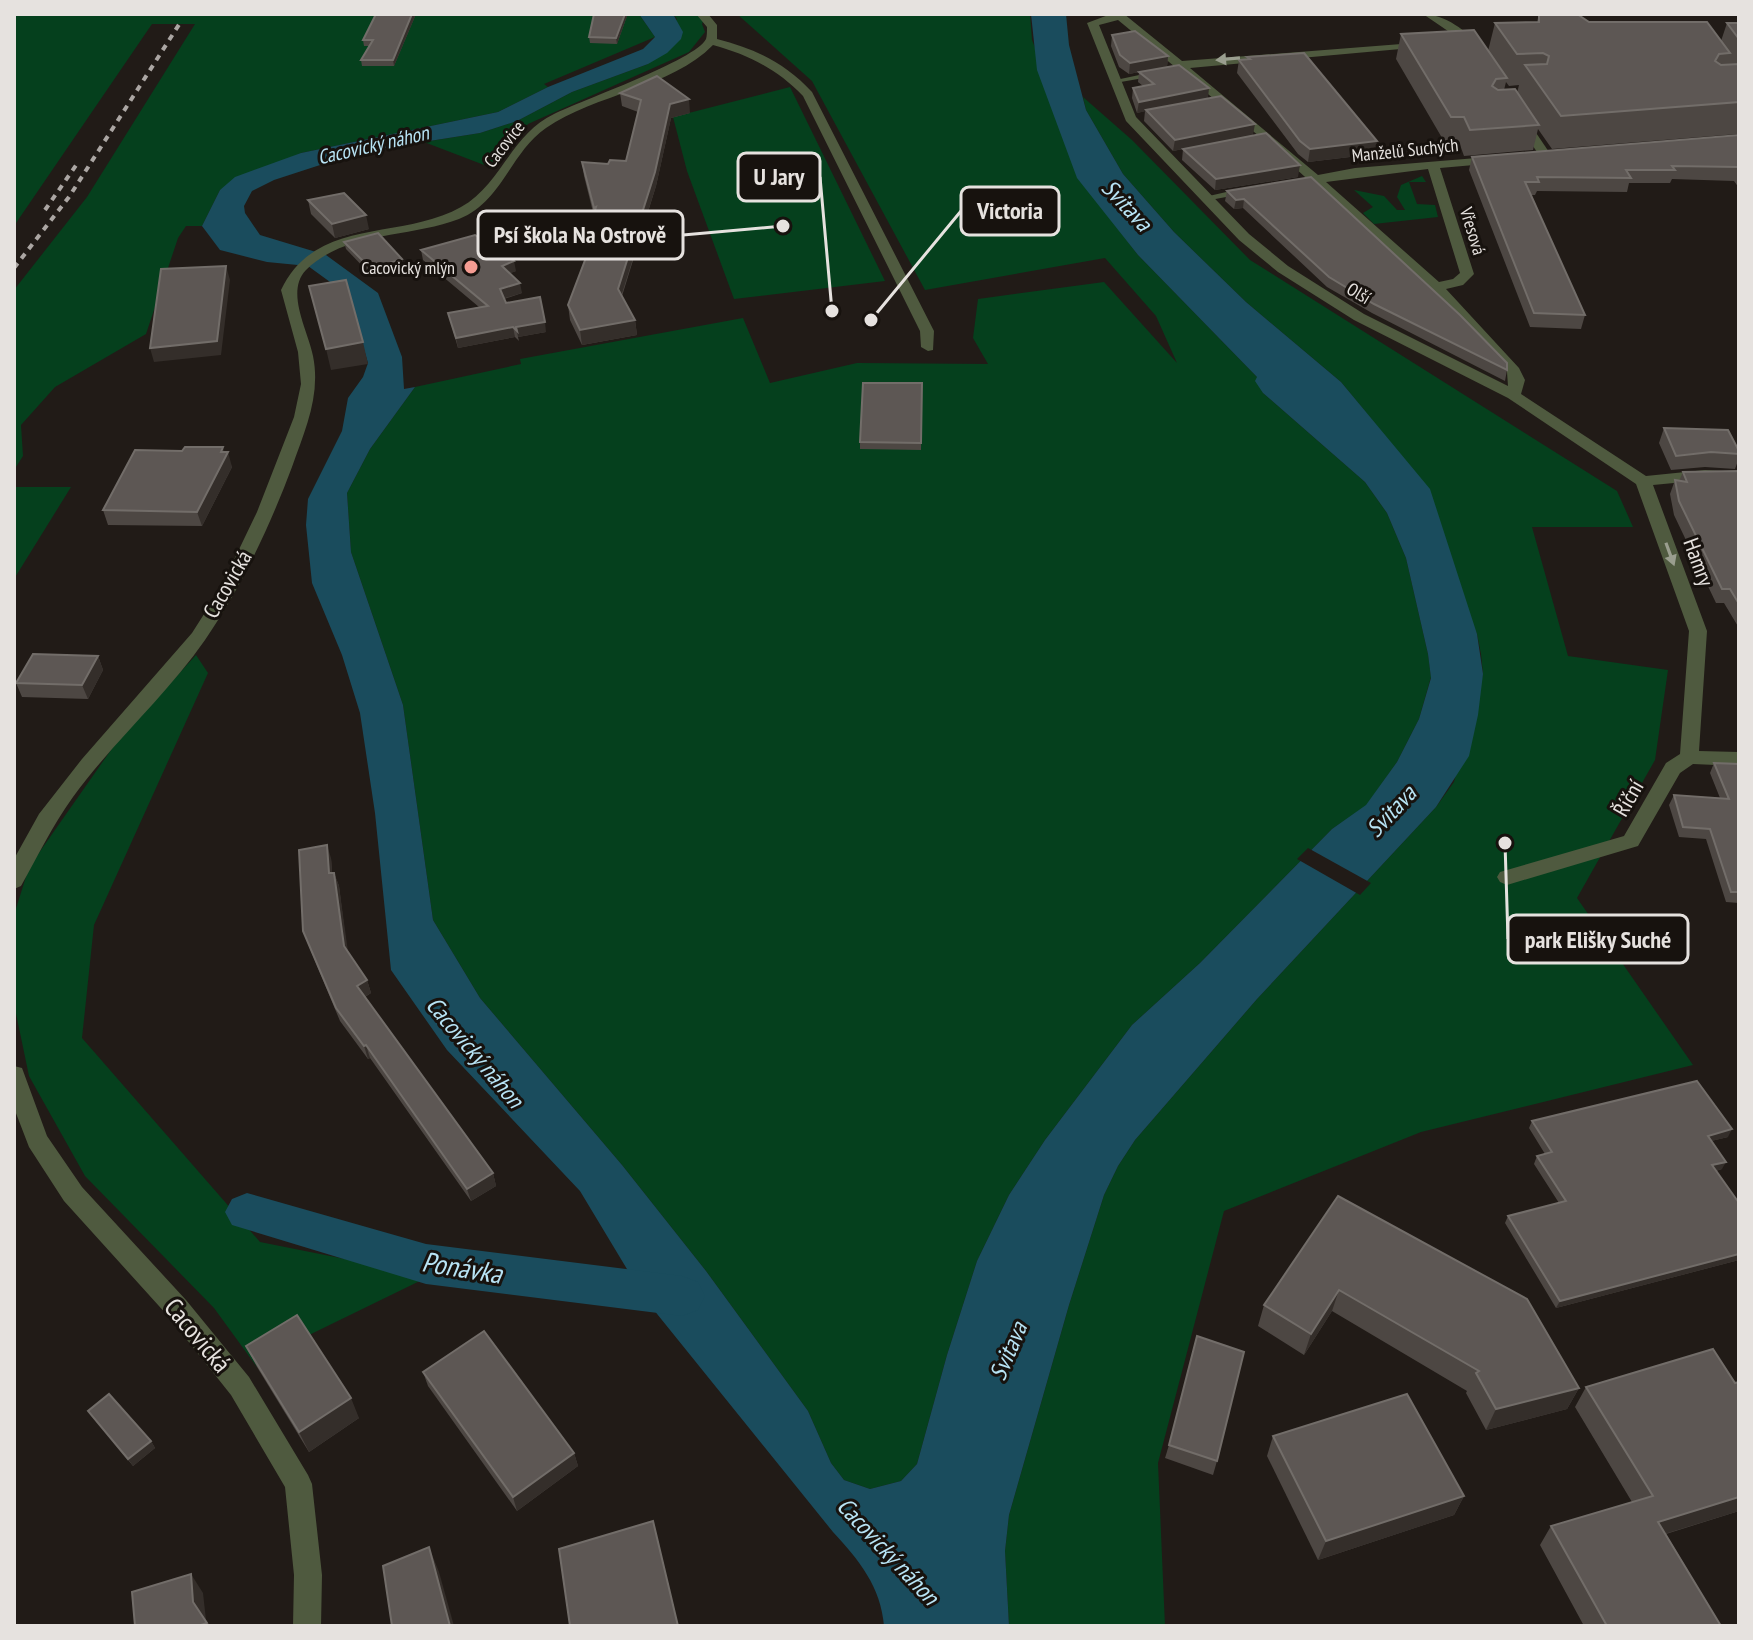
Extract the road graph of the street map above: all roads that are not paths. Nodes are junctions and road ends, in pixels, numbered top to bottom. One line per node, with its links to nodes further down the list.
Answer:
1 (702, 14): 5 (street)
2 (1429, 14): 4 (street)
3 (1118, 15): 7 (street, Olší); 8 (street, Olší)
4 (1474, 39): 6 (street); 7 (street, one-way to 7)
5 (711, 41): 25 (street, Cacovice); 27 (street)
6 (1485, 65)
7 (1184, 67): 8 (lane); 9 (street, Olší)
8 (1115, 81): 13 (street, Olší)
9 (1222, 101): 10 (lane); 14 (street, Olší)
10 (1207, 104)
11 (1514, 109): 17 (street)
12 (1146, 115): 13 (lane)
13 (1130, 118): 24 (street, Olší)
14 (1269, 138): 15 (lane); 21 (street, Olší)
15 (1254, 140)
16 (1560, 154): 17 (street)
17 (1545, 155): 18 (street)
18 (1529, 156)
19 (1513, 158): 20 (street, Manželů Suchých)
20 (1433, 165): 21 (street, Manželů Suchých); 26 (street, Vřesová)
21 (1314, 180): 22 (lane); 26 (street, Olší)
22 (1299, 182)
23 (1252, 190): 24 (lane)
24 (1205, 198): 28 (street, Olší)
25 (322, 252): 34 (street, Cacovická)
26 (1436, 287): 28 (street, Olší)
27 (928, 347)
28 (1513, 395): 30 (street, Olší)
29 (1739, 477): 30 (street)
30 (1643, 481): 31 (street, Hamry, one-way to 31)
31 (1689, 757): 32 (street); 33 (street, Říční)
32 (1739, 759)
33 (1507, 877)
34 (14, 881)
35 (14, 1075): 36 (street, Cacovická)
36 (307, 1626)

